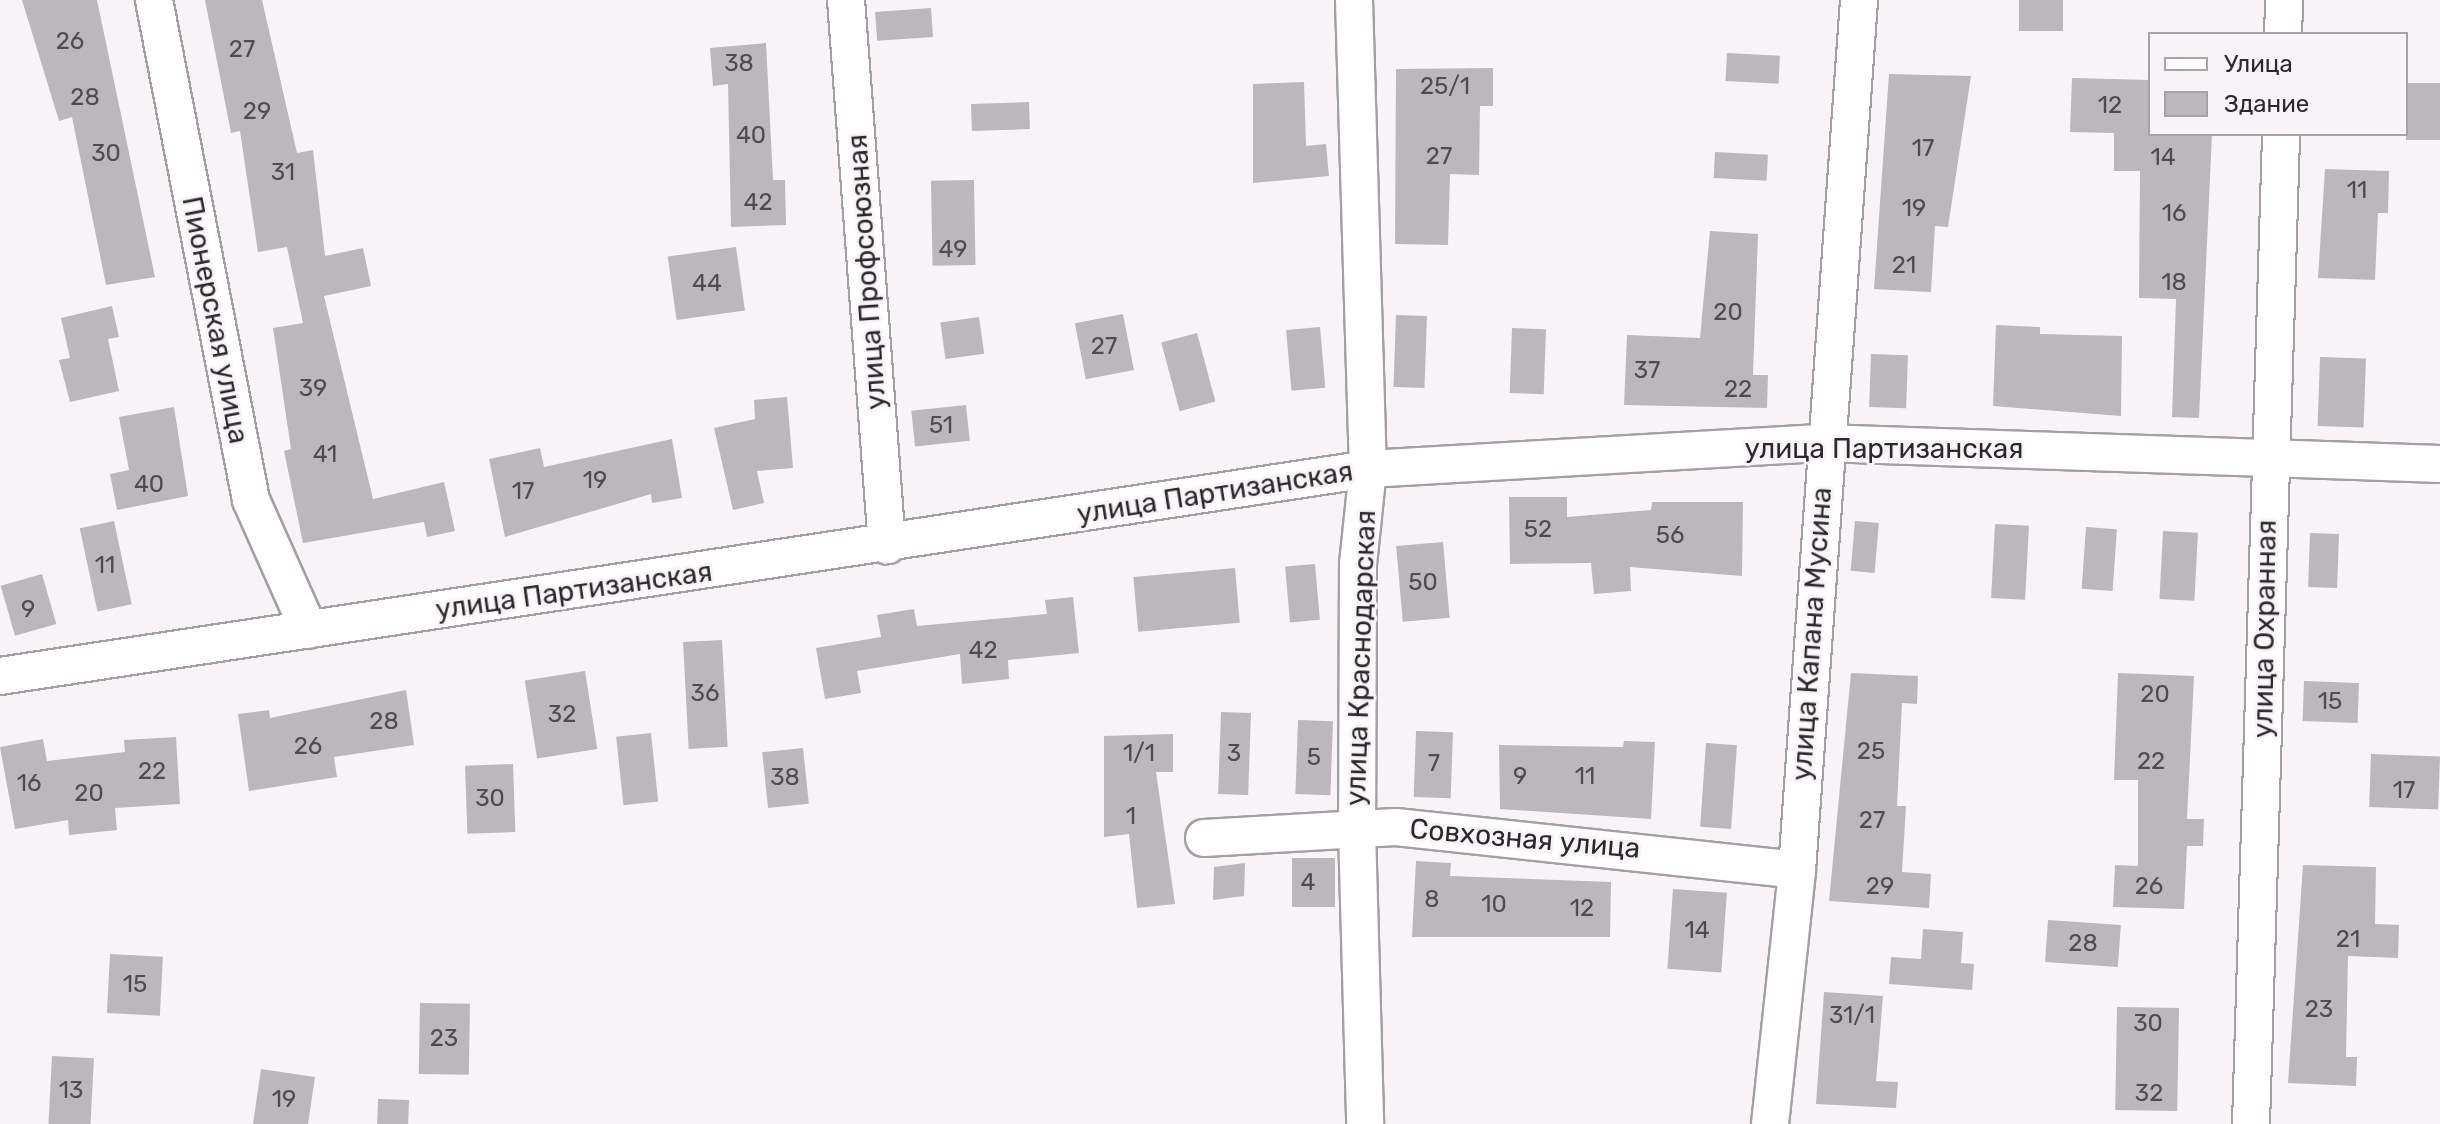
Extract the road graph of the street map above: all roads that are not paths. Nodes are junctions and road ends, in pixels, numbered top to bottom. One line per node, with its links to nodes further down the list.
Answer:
1 (154, 0): 13 (street, Пионерская улица)
2 (846, 0): 12 (street, улица Профсоюзная)
3 (1354, 0): 11 (street, улица Краснодарская)
4 (1859, 0): 8 (street, улица Капана Мусина)
5 (2284, 0): 6 (street)
6 (2283, 32)
7 (2281, 136): 9 (street, улица Охранная)
8 (1824, 443): 9 (street, улица Партизанская); 11 (street, улица Партизанская); 17 (street, улица Капана Мусина)
9 (2269, 458): 10 (street, улица Партизанская); 20 (street, улица Охранная)
10 (2440, 464)
11 (1368, 469): 12 (street, улица Партизанская); 15 (street, улица Краснодарская)
12 (887, 545): 13 (street, улица Партизанская)
13 (309, 630): 14 (street, улица Партизанская)
14 (0, 676)
15 (1357, 830): 16 (street, Совхозная улица); 17 (street, Совхозная улица); 18 (street, улица Краснодарская)
16 (1204, 838)
17 (1797, 870): 19 (street, улица Капана Мусина)
18 (1365, 1124)
19 (1770, 1124)
20 (2251, 1124)

